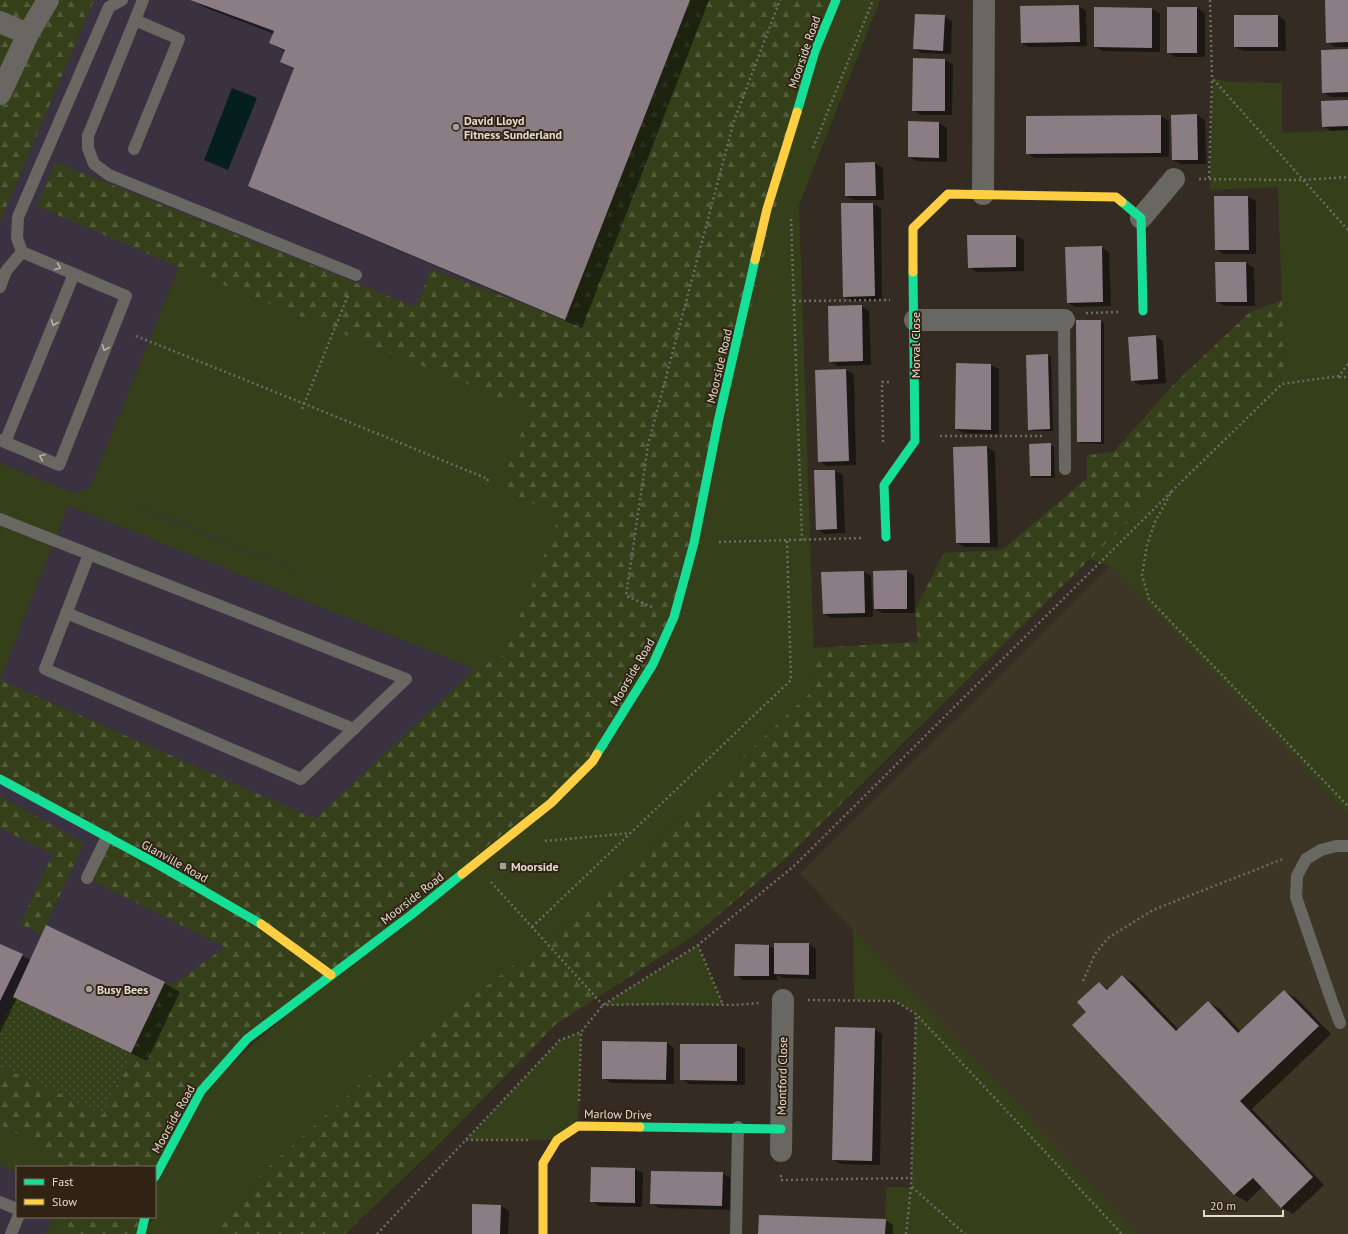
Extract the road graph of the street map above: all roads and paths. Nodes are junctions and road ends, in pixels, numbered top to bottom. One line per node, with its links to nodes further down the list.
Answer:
1 (48, 0): 11 (street)
2 (122, 0): 24 (lane)
3 (144, 0): 9 (lane)
4 (780, 0): 53 (path)
5 (836, 0): 53 (street, Moorside Road)
6 (873, 0): 15 (path)
7 (984, 0): 20 (street)
8 (1210, 0): 12 (path)
9 (135, 20): 14 (lane); 26 (lane)
10 (0, 22): 11 (street)
11 (28, 34): 13 (street)
12 (1212, 78): 17 (path); 19 (path)
13 (0, 94)
14 (134, 150)
15 (811, 152)
16 (1348, 177): 19 (path)
17 (1209, 178): 18 (path); 19 (path)
18 (1174, 179): 22 (street)
19 (1302, 180): 23 (path)
20 (983, 194): 22 (street, Morval Close); 29 (street, Morval Close)
21 (791, 218): 28 (path)
22 (1141, 218): 30 (street)
23 (1348, 230)
24 (22, 252): 25 (lane, one-way to 25); 27 (lane)
25 (74, 274): 42 (lane, one-way to 42); 42 (lane, one-way to 42)
26 (356, 275): 38 (path)
27 (0, 287)
28 (794, 301): 29 (path); 48 (path)
29 (914, 310): 31 (street); 40 (street, Morval Close)
30 (1143, 311): 31 (path)
31 (1064, 320): 41 (lane)
32 (136, 336): 38 (path)
33 (1348, 364): 34 (path)
34 (1338, 376): 35 (path); 45 (path)
35 (1348, 377)
36 (883, 388): 37 (path)
37 (882, 399)
38 (305, 404): 39 (path); 44 (path)
39 (302, 409)
40 (915, 436): 41 (path); 47 (street, Morval Close)
41 (1064, 436): 43 (lane)
42 (2, 441)
43 (1065, 469)
44 (486, 484)
45 (1172, 491): 56 (path); 65 (path)
46 (0, 519): 51 (lane)
47 (886, 537): 48 (path)
48 (802, 540): 49 (path)
49 (787, 541): 50 (path); 57 (path)
50 (718, 542)
51 (89, 554): 52 (lane); 54 (lane)
52 (66, 613): 54 (lane); 54 (lane)
53 (674, 617): 62 (street, Moorside Road)
54 (354, 729)
55 (0, 780): 58 (street, Glanville Road)
56 (1348, 806)
57 (632, 833): 59 (path); 64 (path)
58 (107, 837): 63 (lane); 66 (street, Glanville Road)
59 (538, 841)
60 (1348, 846): 73 (lane)
61 (1284, 858): 67 (path)
62 (474, 864): 64 (path); 66 (street, Moorside Road)
63 (87, 878)
64 (532, 927): 70 (path)
65 (698, 945): 69 (path); 70 (path)
66 (331, 975): 81 (street, Moorside Road)
67 (1083, 981)
68 (783, 1000): 72 (path); 77 (street, Montford Close)
69 (723, 1004): 70 (path); 71 (path)
70 (603, 1005): 74 (path)
71 (736, 1005)
72 (916, 1014): 82 (path); 95 (path)
73 (1340, 1023)
74 (581, 1032): 75 (path); 78 (path)
75 (578, 1126): 76 (street, Marlow Drive); 79 (street, Marlow Drive)
76 (738, 1127): 77 (street, Marlow Drive); 92 (lane)
77 (781, 1129): 80 (street, Montford Close)
78 (466, 1140): 79 (path); 90 (path)
79 (557, 1140): 91 (street, Marlow Drive)
80 (781, 1151): 82 (path)
81 (156, 1175)
82 (912, 1178): 83 (path)
83 (911, 1187): 93 (path); 94 (path)
84 (0, 1202): 85 (lane)
85 (16, 1209)
86 (18, 1218): 88 (lane)
87 (145, 1218): 89 (street)
88 (11, 1234)
89 (141, 1234)
90 (377, 1234)
91 (544, 1234)
92 (736, 1234)
93 (906, 1234)
94 (965, 1234)
95 (1122, 1234)

